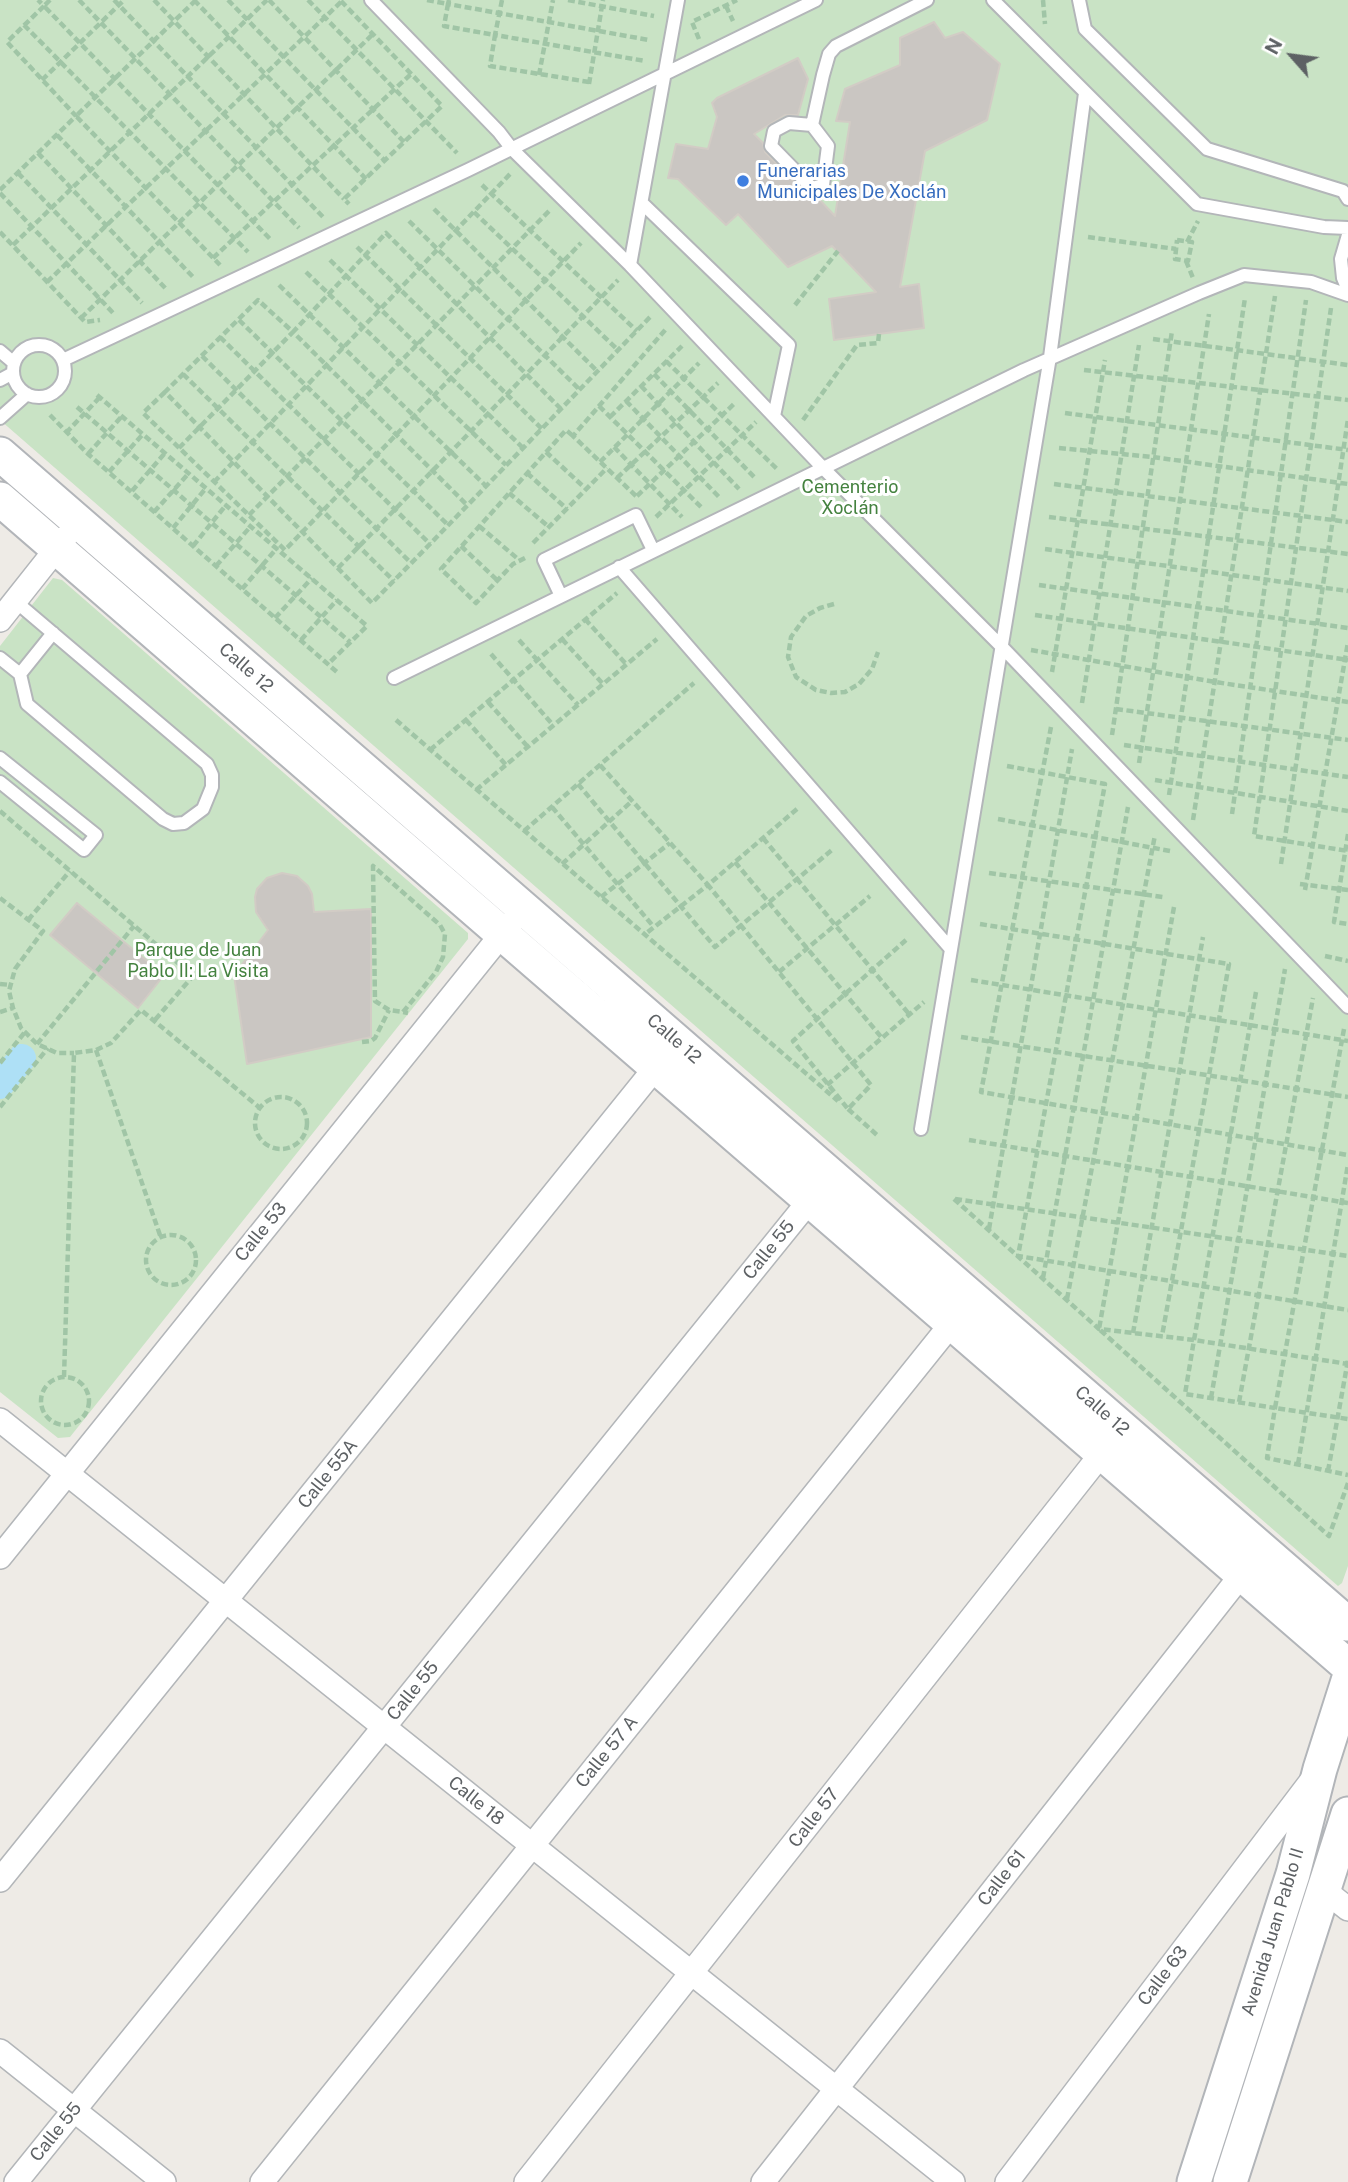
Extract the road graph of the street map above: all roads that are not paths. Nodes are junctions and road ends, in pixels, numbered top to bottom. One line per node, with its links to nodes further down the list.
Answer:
1 (371, 0): 10 (lane)
2 (678, 0): 7 (lane)
3 (816, 0): 7 (lane)
4 (927, 0): 9 (lane)
5 (993, 0): 8 (lane)
6 (1079, 0): 11 (lane)
7 (666, 72): 10 (lane); 12 (lane)
8 (1085, 93): 13 (lane); 18 (lane)
9 (812, 125): 9 (lane)
10 (512, 149): 15 (lane); 19 (lane)
11 (1348, 199)
12 (643, 204): 15 (lane); 23 (lane)
13 (1348, 228)
14 (1348, 235): 16 (lane)
15 (630, 265): 23 (lane)
16 (1348, 292): 18 (lane)
17 (0, 351): 20 (lane)
18 (1050, 357): 26 (lane); 36 (lane)
19 (63, 360): 20 (lane); 22 (lane)
20 (13, 368): 21 (lane); 22 (lane)
21 (0, 380)
22 (27, 394): 24 (lane)
23 (774, 416): 26 (lane)
24 (0, 418)
25 (0, 454): 28 (street, Calle 12)
26 (822, 467): 30 (lane); 36 (lane)
27 (0, 499): 29 (street, Calle 12)
28 (78, 522): 29 (street); 42 (street, Calle 12)
29 (57, 549): 33 (street); 43 (street, Calle 12)
30 (653, 550): 31 (lane); 32 (lane)
31 (619, 567): 32 (lane); 44 (lane)
32 (561, 596): 39 (lane)
33 (15, 601): 34 (street); 35 (lane)
34 (0, 620)
35 (53, 633): 38 (lane); 38 (lane)
36 (1002, 647): 44 (lane); 45 (lane)
37 (0, 658): 38 (lane)
38 (20, 674)
39 (394, 678)
40 (0, 758): 41 (lane)
41 (0, 782)
42 (523, 908): 43 (street, Calle 53); 49 (street, Calle 12)
43 (501, 933): 46 (street, Calle 12); 54 (street, Calle 53)
44 (950, 948): 47 (lane)
45 (1348, 1007)
46 (656, 1067): 48 (street, Calle 12); 57 (street, Calle 55A)
47 (921, 1129)
48 (810, 1200): 50 (street, Calle 12); 61 (street, Calle 55)
49 (877, 1215): 50 (street); 58 (street, Calle 12)
50 (858, 1242): 51 (street, Calle 12)
51 (952, 1323): 53 (street, Calle 12); 64 (street, Calle 57 A)
52 (0, 1420): 54 (street, Calle 18)
53 (1102, 1453): 56 (street, Calle 12); 67 (street, Calle 57)
54 (67, 1473): 55 (street, Calle 53); 57 (street, Calle 18)
55 (0, 1557)
56 (1242, 1574): 59 (street, Calle 12); 69 (street, Calle 61)
57 (226, 1601): 61 (street, Calle 18); 65 (street, Calle 55A)
58 (1348, 1624)
59 (1348, 1666)
60 (1348, 1681): 62 (street, Avenida Juan Pablo II)
61 (384, 1727): 64 (street, Calle 18); 70 (street, Calle 55)
62 (1320, 1769): 77 (street, Calle 63); 78 (street, Avenida Juan Pablo II)
63 (1348, 1814): 66 (street, Avenida Juan Pablo II)
64 (532, 1846): 67 (street, Calle 18); 73 (street, Calle 57 A)
65 (0, 1880)
66 (1336, 1900): 79 (street, Avenida Juan Pablo II)
67 (691, 1973): 69 (street, Calle 18); 74 (street, Calle 57)
68 (0, 2051): 70 (street)
69 (835, 2088): 75 (street, Calle 61); 76 (street, Calle 18)
70 (74, 2111): 71 (street, Calle 55); 72 (street)
71 (16, 2182)
72 (164, 2182)
73 (262, 2182)
74 (526, 2182)
75 (763, 2182)
76 (953, 2182)
77 (1007, 2182)
78 (1194, 2182)
79 (1230, 2182)

